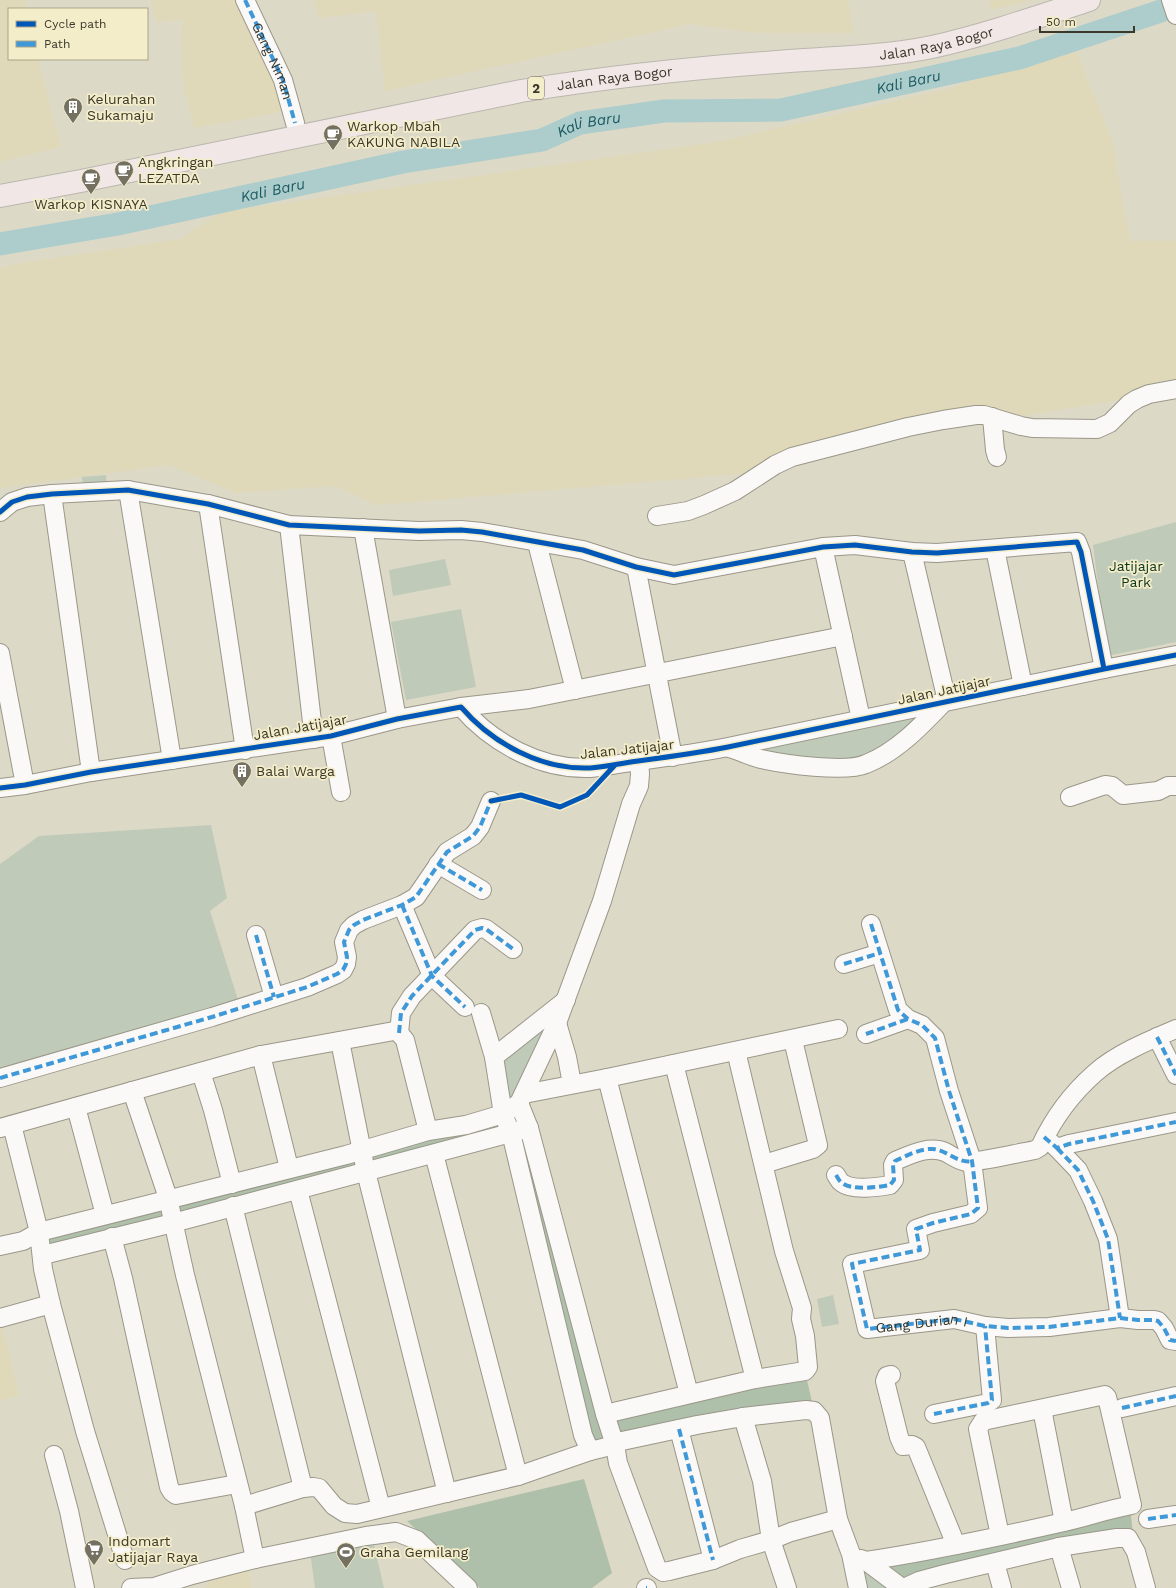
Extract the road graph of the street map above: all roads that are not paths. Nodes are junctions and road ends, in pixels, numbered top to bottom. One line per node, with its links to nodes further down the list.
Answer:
1 (245, 0): 6 (street, Gang Niman)
2 (1048, 0): 6 (highway, Jalan Raya Bogor / 2)
3 (1089, 0): 7 (highway, Jalan Raya Bogor / 2)
4 (1171, 0): 5 (street)
5 (1176, 15)
6 (294, 123): 7 (highway, Jalan Raya Bogor / 2)
7 (80, 174): 8 (highway, Jalan Raya Bogor / 2); 9 (highway, Jalan Raya Bogor / 2)
8 (0, 181)
9 (0, 196)
10 (1176, 389): 11 (street)
11 (992, 417): 12 (street); 17 (street)
12 (997, 457)
13 (128, 490): 14 (street); 15 (street); 40 (street)
14 (52, 494): 16 (street); 42 (street)
15 (208, 504): 18 (street); 38 (street)
16 (0, 512)
17 (658, 516)
18 (289, 525): 19 (street); 36 (street)
19 (363, 528): 20 (street); 34 (street)
20 (537, 542): 24 (street); 31 (street)
21 (823, 547): 23 (street); 24 (street); 25 (street)
22 (995, 549): 23 (street); 28 (street); 30 (street)
23 (912, 552): 32 (street)
24 (636, 567): 29 (street)
25 (843, 636): 29 (street); 35 (street)
26 (0, 653): 43 (street)
27 (1176, 655): 28 (street, Jalan Jatijajar)
28 (1104, 669): 30 (street, Jalan Jatijajar)
29 (656, 673): 31 (street); 39 (street)
30 (1022, 686): 32 (street, Jalan Jatijajar)
31 (575, 690): 33 (street)
32 (945, 702): 35 (street, Jalan Jatijajar); 37 (street)
33 (462, 707): 34 (street, Jalan Jatijajar); 41 (street, Jalan Jatijajar)
34 (396, 719): 36 (street, Jalan Jatijajar)
35 (861, 720): 37 (street, Jalan Jatijajar)
36 (322, 738): 38 (street, Jalan Jatijajar); 46 (street)
37 (728, 747): 39 (street, Jalan Jatijajar)
38 (245, 750): 40 (street, Jalan Jatijajar)
39 (673, 757): 41 (street, Jalan Jatijajar)
40 (172, 760): 42 (street, Jalan Jatijajar)
41 (635, 761): 59 (street)
42 (91, 772): 43 (street, Jalan Jatijajar)
43 (25, 785): 45 (street, Jalan Jatijajar)
44 (1176, 786): 47 (street)
45 (0, 788)
46 (340, 792)
47 (1070, 797)
48 (491, 801): 49 (street)
49 (438, 864): 50 (street); 51 (street)
50 (482, 890)
51 (402, 905): 57 (street); 58 (street)
52 (870, 924): 55 (street)
53 (256, 935): 58 (street)
54 (513, 949): 57 (street)
55 (880, 953): 56 (street); 60 (street)
56 (844, 964)
57 (432, 976): 64 (street); 71 (street)
58 (274, 997): 75 (street)
59 (567, 999): 61 (street); 71 (street)
60 (908, 1020): 65 (street); 90 (street)
61 (557, 1023): 77 (street); 79 (street)
62 (1176, 1029): 66 (street)
63 (838, 1030): 67 (street)
64 (399, 1033): 68 (street); 85 (street)
65 (866, 1034)
66 (1157, 1037): 74 (street); 87 (street)
67 (793, 1040): 69 (street); 91 (street)
68 (340, 1041): 70 (street); 88 (street)
69 (736, 1051): 72 (street); 91 (street)
70 (261, 1055): 73 (street); 92 (street)
71 (494, 1057): 81 (street)
72 (674, 1064): 76 (street); 114 (street)
73 (201, 1072): 78 (street); 95 (street)
74 (1176, 1075)
75 (0, 1078)
76 (607, 1078): 77 (street); 115 (street)
77 (572, 1084): 79 (street)
78 (132, 1090): 80 (street); 97 (street)
79 (521, 1098): 81 (street); 84 (street)
80 (76, 1106): 83 (street); 99 (street)
81 (503, 1114): 85 (street); 86 (street)
82 (1176, 1122): 87 (street)
83 (6, 1126): 101 (street)
84 (529, 1128): 86 (street); 106 (street)
85 (428, 1131): 88 (street)
86 (511, 1133): 89 (street); 107 (street)
87 (1051, 1142): 90 (street); 110 (street)
88 (362, 1150): 92 (street); 93 (street)
89 (434, 1154): 93 (street); 126 (street)
90 (972, 1161): 94 (street); 111 (street, Gang Durian I)
91 (764, 1164): 114 (street)
92 (289, 1168): 95 (street)
93 (366, 1172): 96 (street); 129 (street)
94 (836, 1175)
95 (232, 1184): 97 (street)
96 (298, 1190): 98 (street); 131 (street)
97 (168, 1198): 99 (street); 100 (street)
98 (232, 1206): 100 (street); 128 (street)
99 (105, 1215): 101 (street)
100 (173, 1223): 102 (street); 127 (street)
101 (39, 1232): 103 (street); 105 (street)
102 (112, 1237): 105 (street); 127 (street)
103 (24, 1241): 104 (street); 105 (street)
104 (0, 1246)
105 (42, 1255): 108 (street)
106 (570, 1284): 107 (street); 119 (street)
107 (549, 1291): 124 (street)
108 (51, 1304): 109 (street); 142 (street)
109 (0, 1318)
110 (1120, 1318): 111 (street); 112 (street)
111 (985, 1326): 120 (street)
112 (1176, 1341)
113 (891, 1375): 138 (street)
114 (755, 1379): 115 (street)
115 (689, 1394): 119 (street)
116 (1176, 1396): 117 (street)
117 (1122, 1408)
118 (1042, 1409): 135 (street); 135 (street); 136 (street)
119 (605, 1414): 123 (street)
120 (934, 1414)
121 (743, 1417): 122 (street); 133 (street); 137 (street)
122 (678, 1429): 123 (street); 143 (street)
123 (615, 1445): 124 (street); 143 (street)
124 (590, 1451): 126 (street)
125 (54, 1455): 146 (street)
126 (518, 1476): 129 (street)
127 (237, 1484): 130 (street)
128 (303, 1488): 130 (street); 131 (street)
129 (447, 1493): 131 (street)
130 (244, 1506): 141 (street)
131 (380, 1508)
132 (1176, 1515): 134 (street)
133 (838, 1519): 137 (street); 140 (street)
134 (1148, 1520)
135 (1064, 1522): 136 (street)
136 (1000, 1536): 138 (street)
137 (771, 1540): 143 (street); 149 (street)
138 (956, 1545): 140 (street)
139 (1059, 1547): 144 (street); 153 (street); 154 (street)
140 (858, 1558): 150 (street); 151 (street)
141 (255, 1559): 145 (street); 148 (street)
142 (125, 1560)
143 (713, 1560)
144 (995, 1563): 151 (street); 152 (street)
145 (154, 1587): 147 (street)
146 (85, 1588)
147 (131, 1588)
148 (468, 1588)
149 (787, 1588)
150 (858, 1588)
151 (903, 1588)
152 (1002, 1588)
153 (1071, 1588)
154 (1146, 1588)

